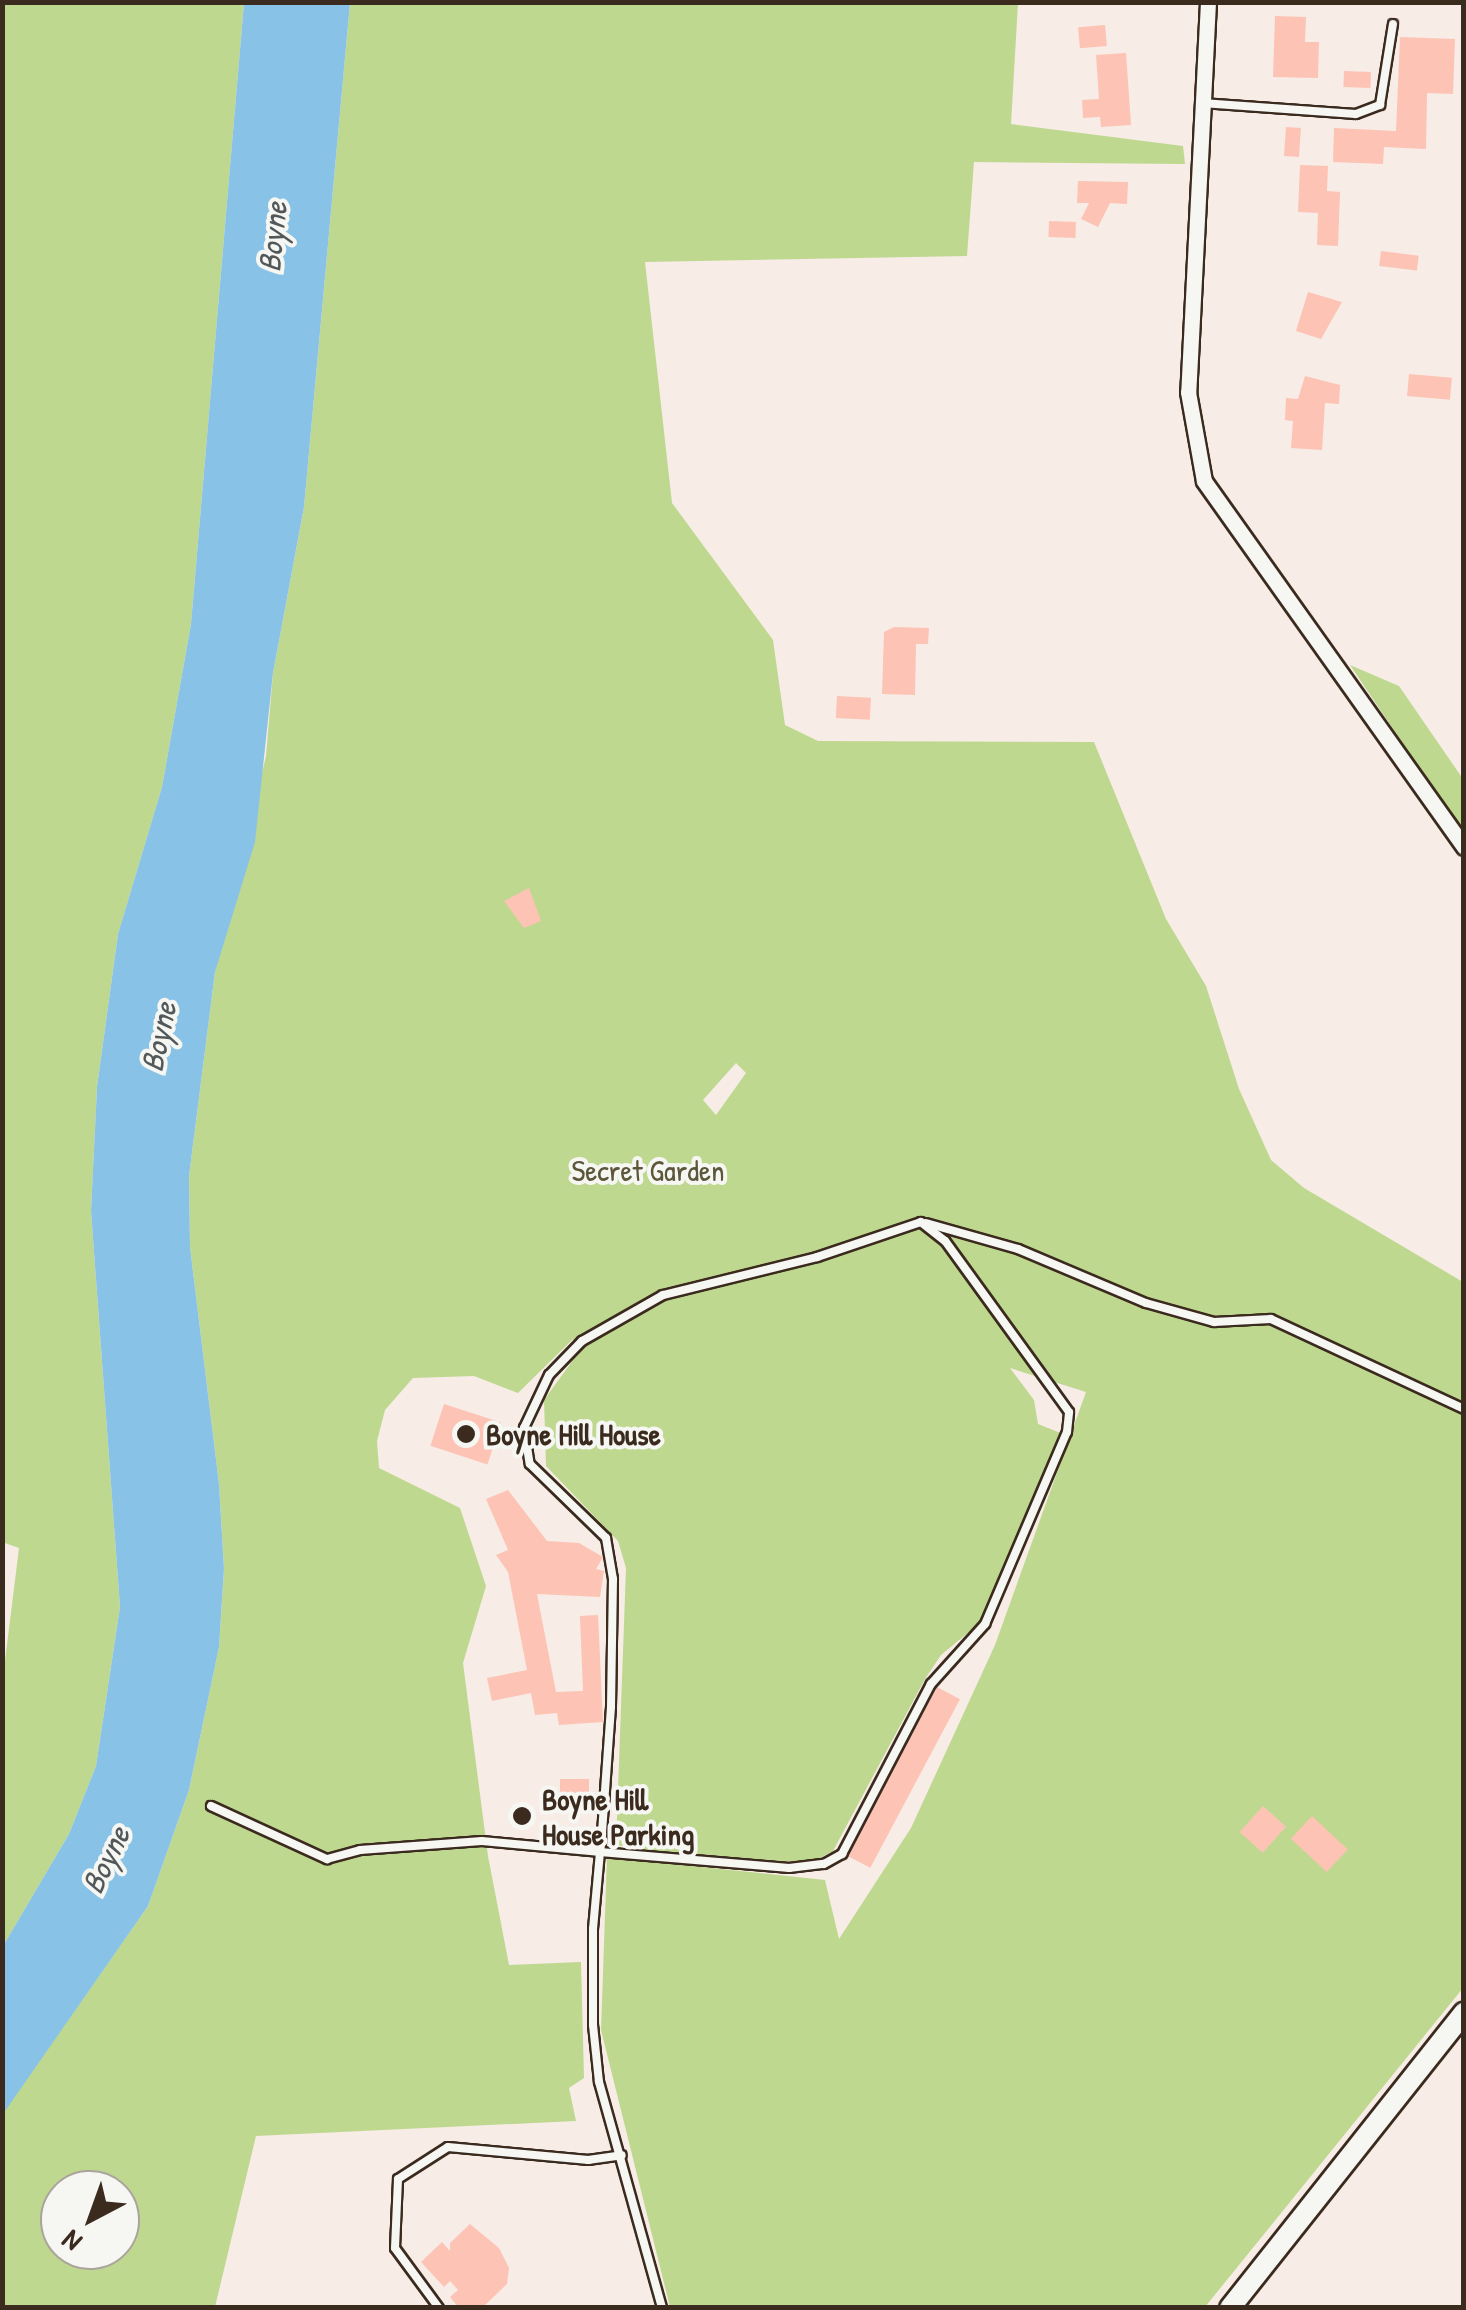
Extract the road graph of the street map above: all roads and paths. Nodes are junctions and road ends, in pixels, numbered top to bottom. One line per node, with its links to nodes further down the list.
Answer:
1 (1208, 2): 3 (street)
2 (1393, 24): 3 (lane)
3 (1202, 103): 4 (street)
4 (1464, 847)
5 (921, 1222): 6 (lane); 8 (lane); 8 (lane)
6 (1464, 1409)
7 (210, 1806): 8 (lane)
8 (600, 1852): 10 (lane)
9 (1464, 2012): 13 (street)
10 (622, 2156): 11 (lane); 12 (lane)
11 (439, 2308)
12 (662, 2308)
13 (1230, 2308)

